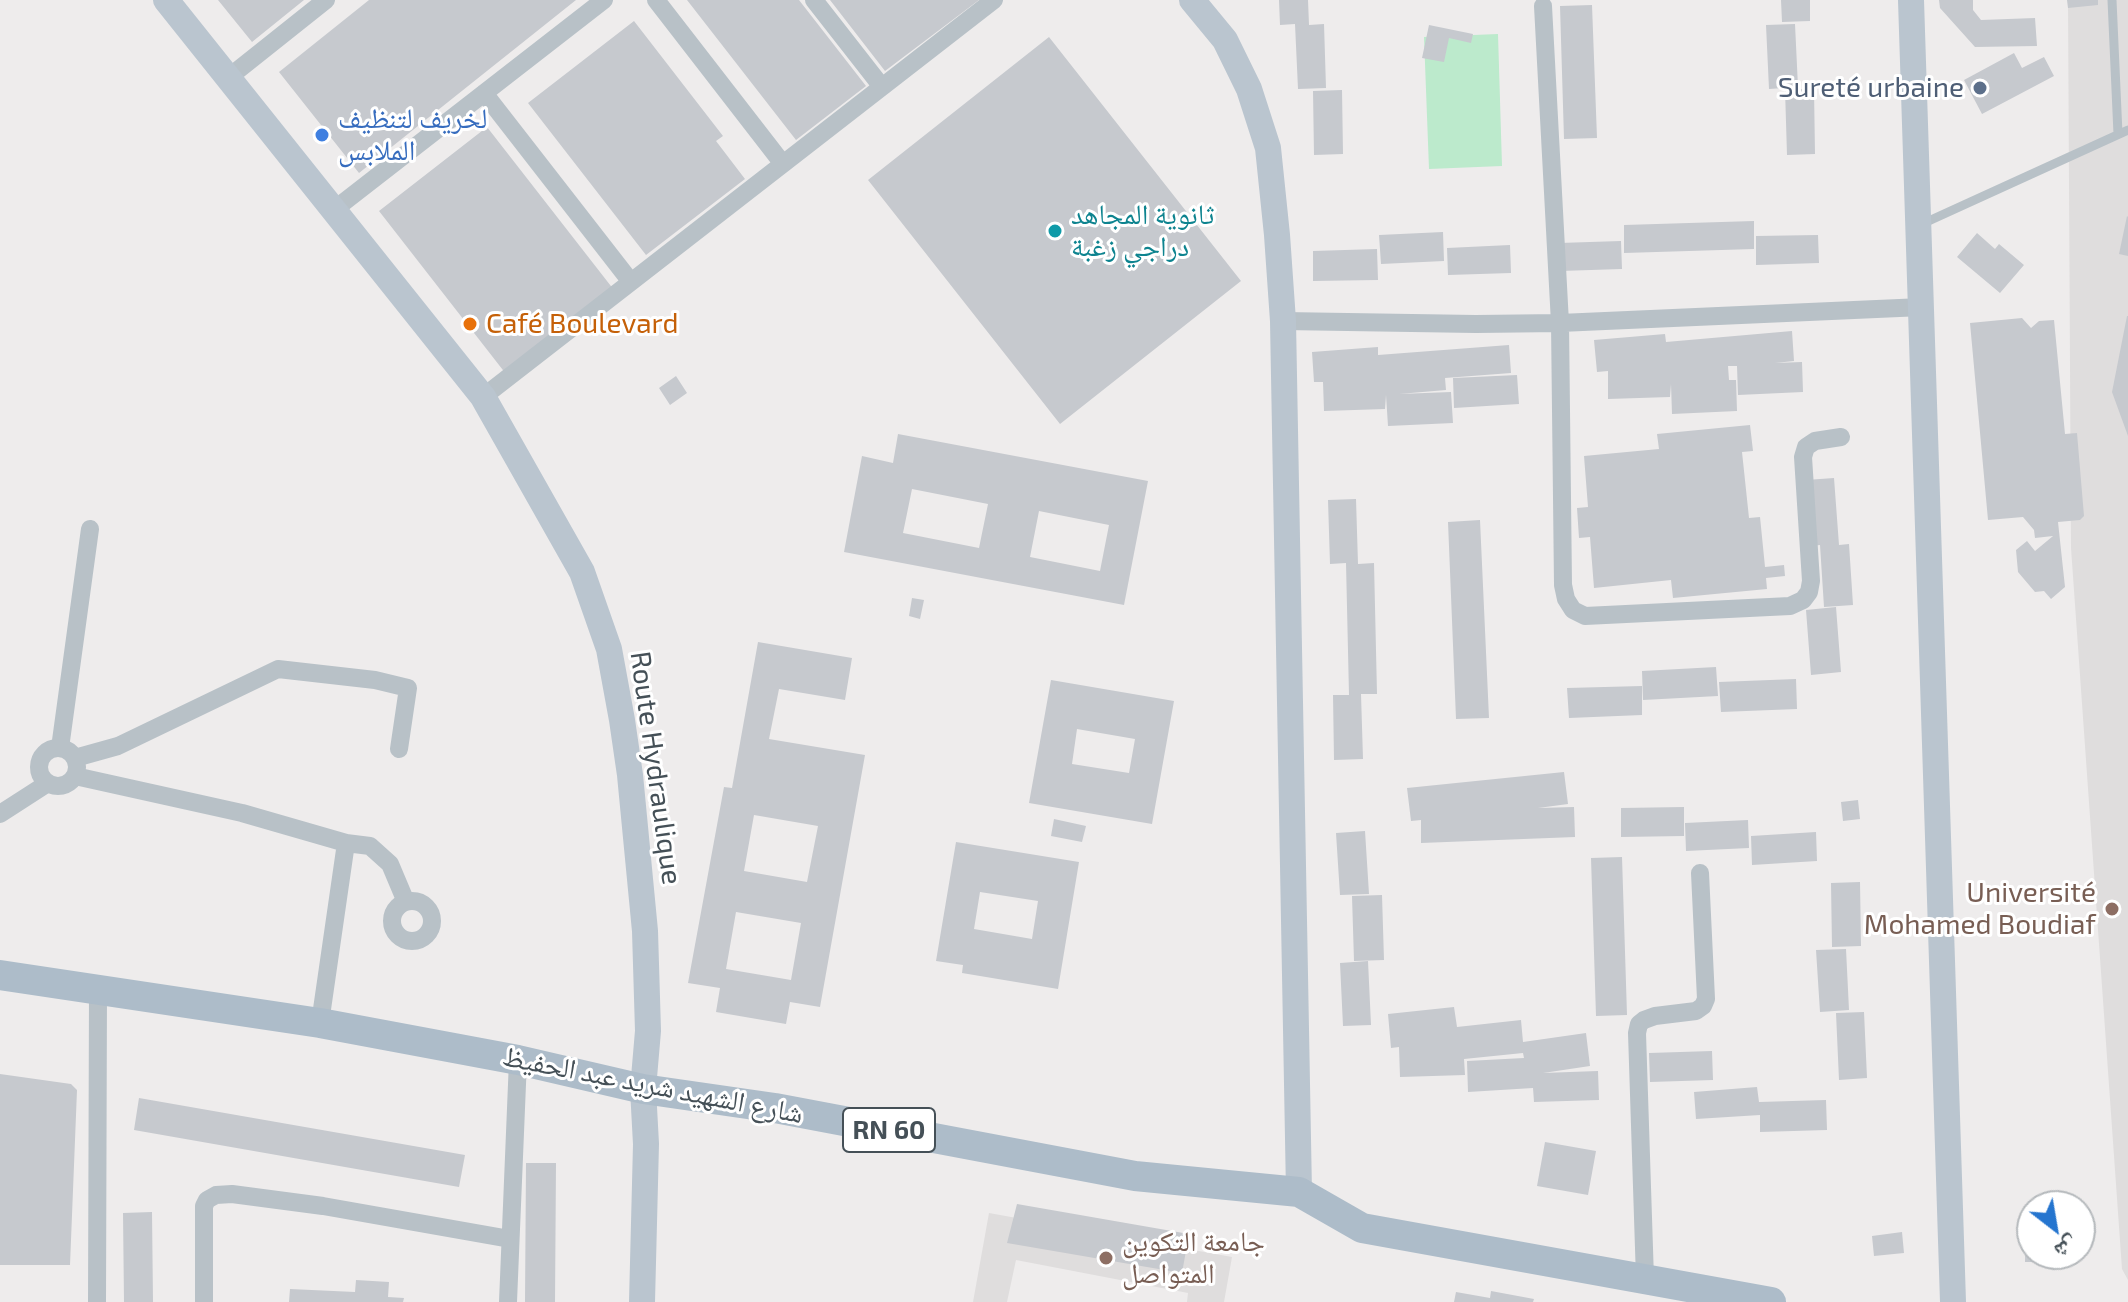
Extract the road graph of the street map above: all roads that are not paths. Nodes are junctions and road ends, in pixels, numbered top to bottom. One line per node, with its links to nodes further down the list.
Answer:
1 (166, 0): 11 (main road, Route Hydraulique)
2 (326, 0): 11 (street)
3 (604, 0): 13 (street)
4 (656, 0): 15 (street)
5 (814, 0): 12 (street)
6 (994, 0): 12 (street)
7 (1192, 0): 20 (main road)
8 (1911, 0): 17 (main road)
9 (2112, 0): 14 (lane)
10 (1543, 6): 21 (street)
11 (228, 78): 16 (main road, Route Hydraulique)
12 (882, 87): 15 (street)
13 (484, 93): 16 (street); 18 (street)
14 (2123, 132): 17 (lane)
15 (783, 164): 18 (street)
16 (335, 209): 22 (main road, Route Hydraulique)
17 (1919, 225): 19 (main road)
18 (631, 282): 22 (street)
19 (1922, 307): 21 (street); 45 (main road)
20 (1283, 321): 21 (street); 37 (main road)
21 (1560, 323): 23 (street)
22 (483, 397): 36 (main road, Route Hydraulique)
23 (1841, 437)
24 (90, 529): 26 (street)
25 (399, 749): 26 (street)
26 (70, 761): 27 (street); 27 (street); 29 (street)
27 (48, 783): 28 (street)
28 (0, 814)
29 (346, 843): 31 (street); 34 (street)
30 (1700, 873): 39 (street)
31 (406, 902)
32 (0, 975): 33 (main road, شارع الشهيد شريد عبد الحفيظ / RN 60)
33 (98, 991): 34 (main road, شارع الشهيد شريد عبد الحفيظ / RN 60); 40 (street)
34 (320, 1023): 35 (main road, شارع الشهيد شريد عبد الحفيظ / RN 60)
35 (518, 1060): 36 (main road, شارع الشهيد شريد عبد الحفيظ / RN 60); 38 (street)
36 (643, 1089): 37 (main road, شارع الشهيد شريد عبد الحفيظ / RN 60); 43 (main road, Route Hydraulique)
37 (1299, 1192): 39 (main road, شارع الشهيد شريد عبد الحفيظ / RN 60)
38 (510, 1239): 41 (street); 42 (street)
39 (1645, 1279): 44 (main road, شارع الشهيد شريد عبد الحفيظ / RN 60)
40 (97, 1302)
41 (204, 1302)
42 (508, 1302)
43 (642, 1302)
44 (1771, 1302)
45 (1953, 1302)

